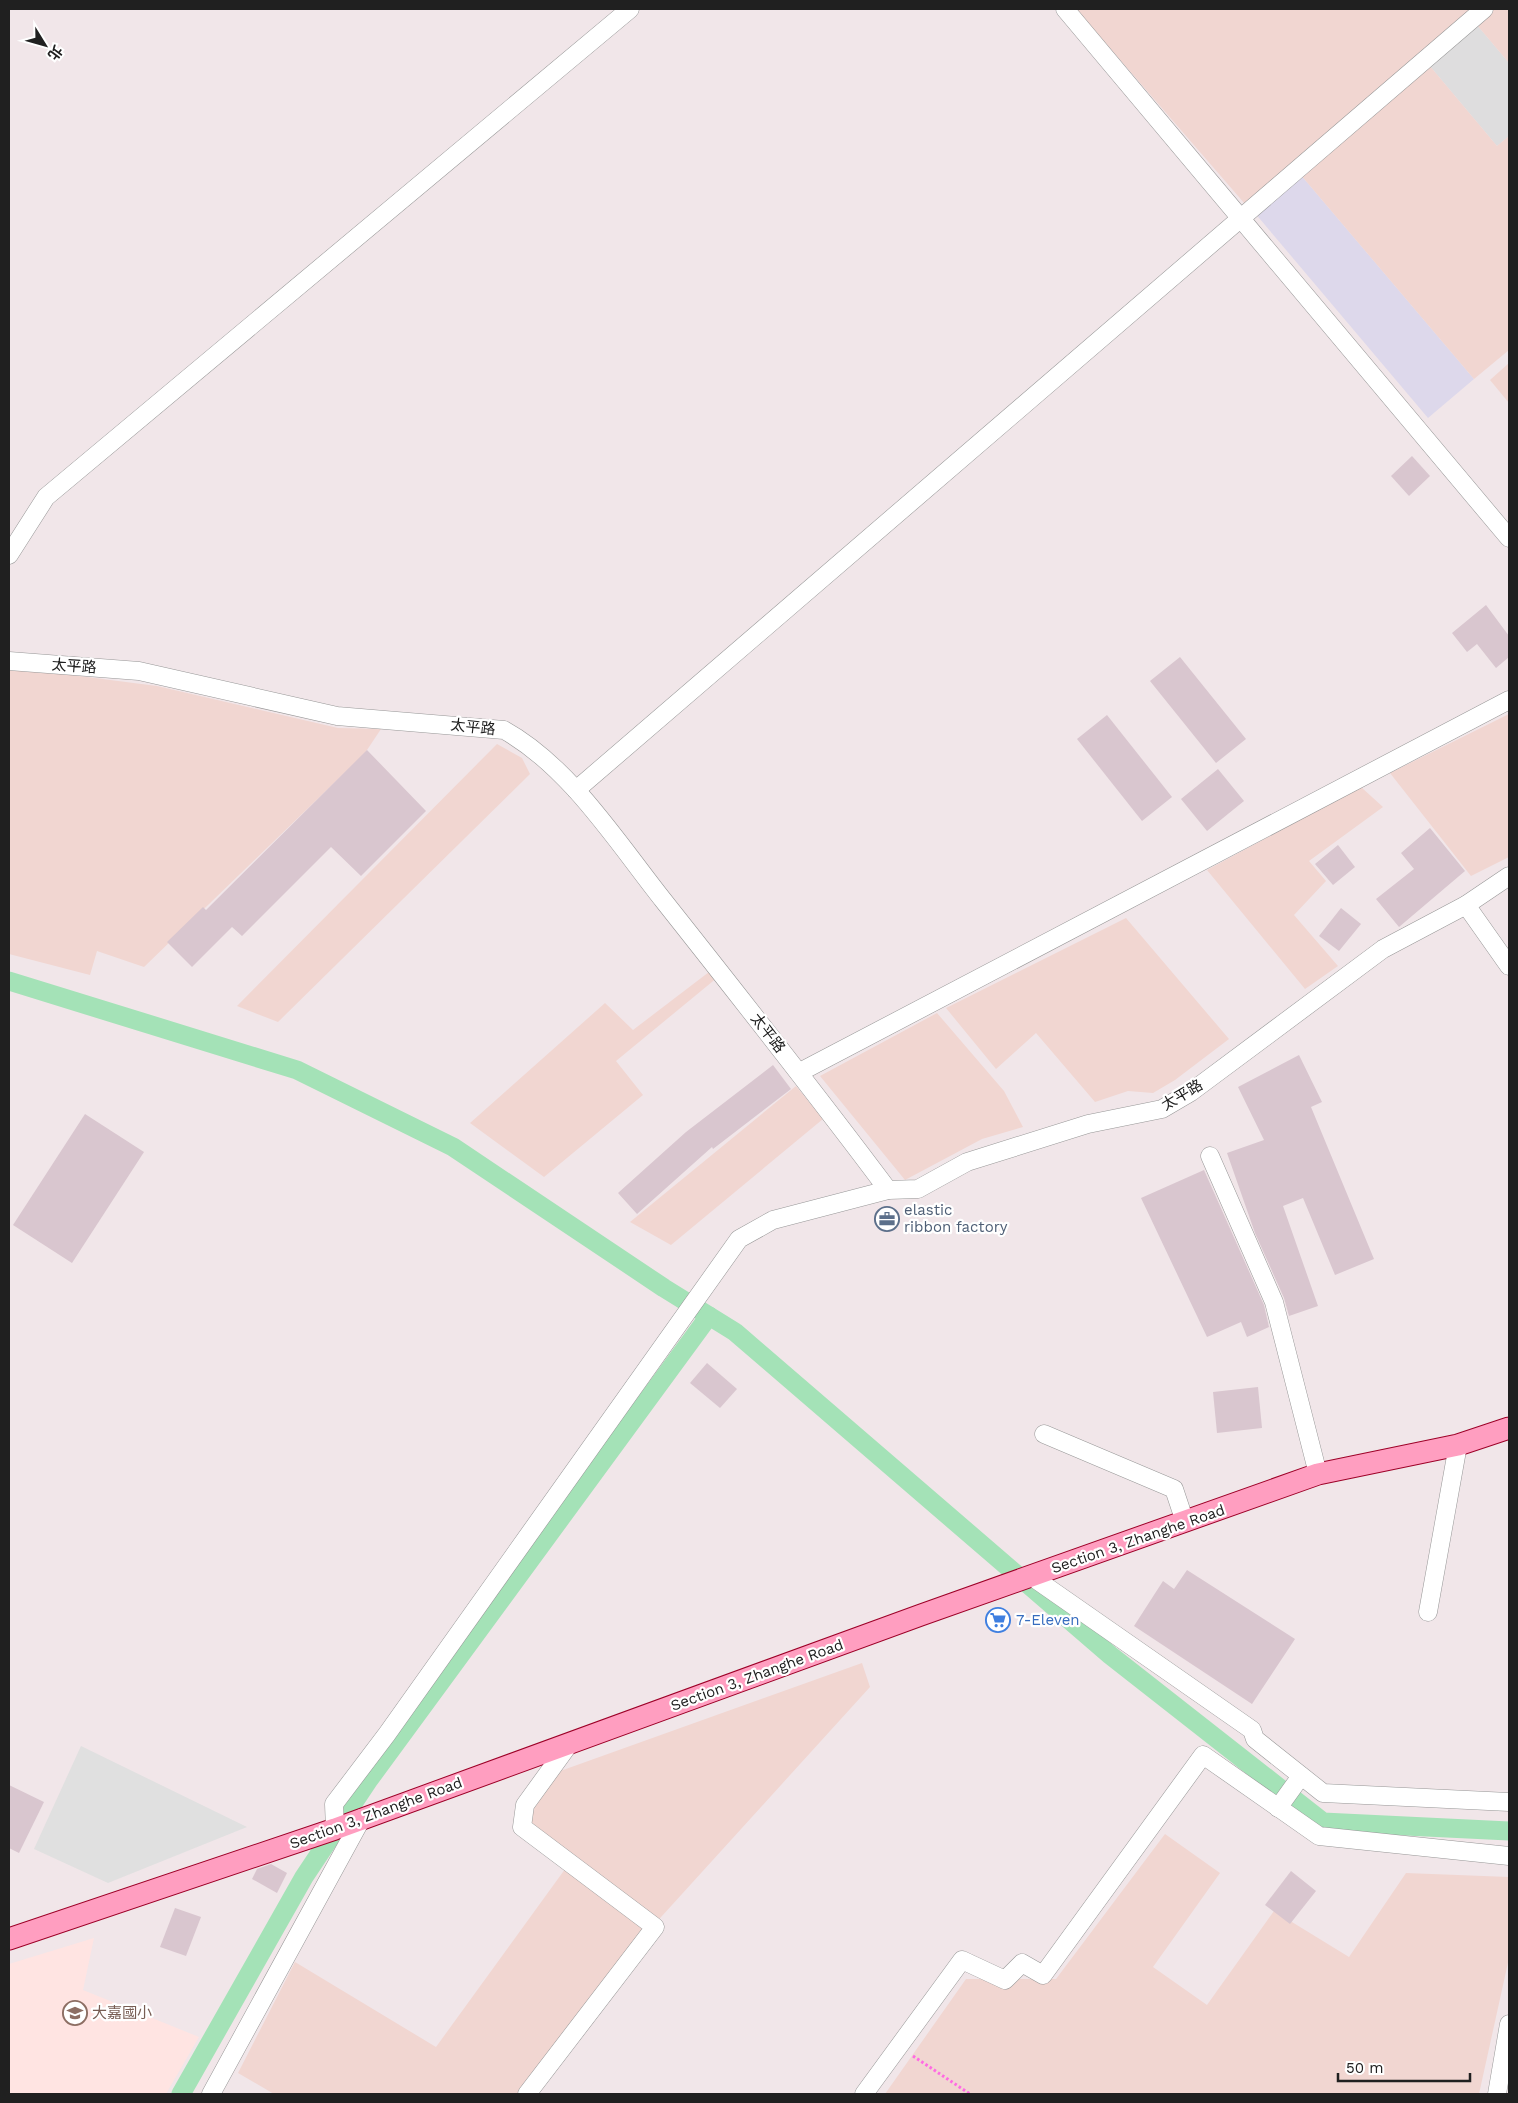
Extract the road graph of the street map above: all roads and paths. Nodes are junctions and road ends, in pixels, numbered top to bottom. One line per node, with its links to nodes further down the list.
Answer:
1 (630, 9): 6 (street)
2 (1065, 9): 4 (street)
3 (1484, 9): 4 (street)
4 (1239, 218): 5 (street); 9 (street)
5 (1509, 538)
6 (9, 555)
7 (9, 661): 9 (street, 太平路)
8 (1509, 700): 13 (street)
9 (576, 790): 13 (street, 太平路)
10 (1509, 876): 11 (street, 太平路)
11 (1466, 905): 12 (street); 15 (street, 太平路)
12 (1509, 966)
13 (800, 1072): 15 (street, 太平路)
14 (1210, 1156): 19 (street)
15 (888, 1190): 28 (street)
16 (1509, 1428): 18 (main road, Section 3, Zhanghe Road)
17 (1044, 1434): 20 (street)
18 (1458, 1445): 19 (main road, Section 3, Zhanghe Road); 22 (street)
19 (1318, 1474): 20 (main road, Section 3, Zhanghe Road)
20 (1186, 1522): 21 (main road, Section 3, Zhanghe Road)
21 (1031, 1576): 23 (main road, Section 3, Zhanghe Road); 24 (street)
22 (1428, 1612)
23 (570, 1743): 27 (main road, Section 3, Zhanghe Road); 34 (street)
24 (1302, 1776): 25 (street); 26 (street)
25 (1509, 1802)
26 (1278, 1808): 29 (street); 32 (street)
27 (362, 1818): 28 (main road, Section 3, Zhanghe Road); 33 (street)
28 (335, 1829): 30 (main road, Section 3, Zhanghe Road)
29 (1509, 1856)
30 (9, 1939)
31 (1509, 2024): 37 (street)
32 (900, 2047): 35 (street); 36 (path)
33 (211, 2094)
34 (527, 2094)
35 (864, 2094)
36 (970, 2094)
37 (1497, 2094)

